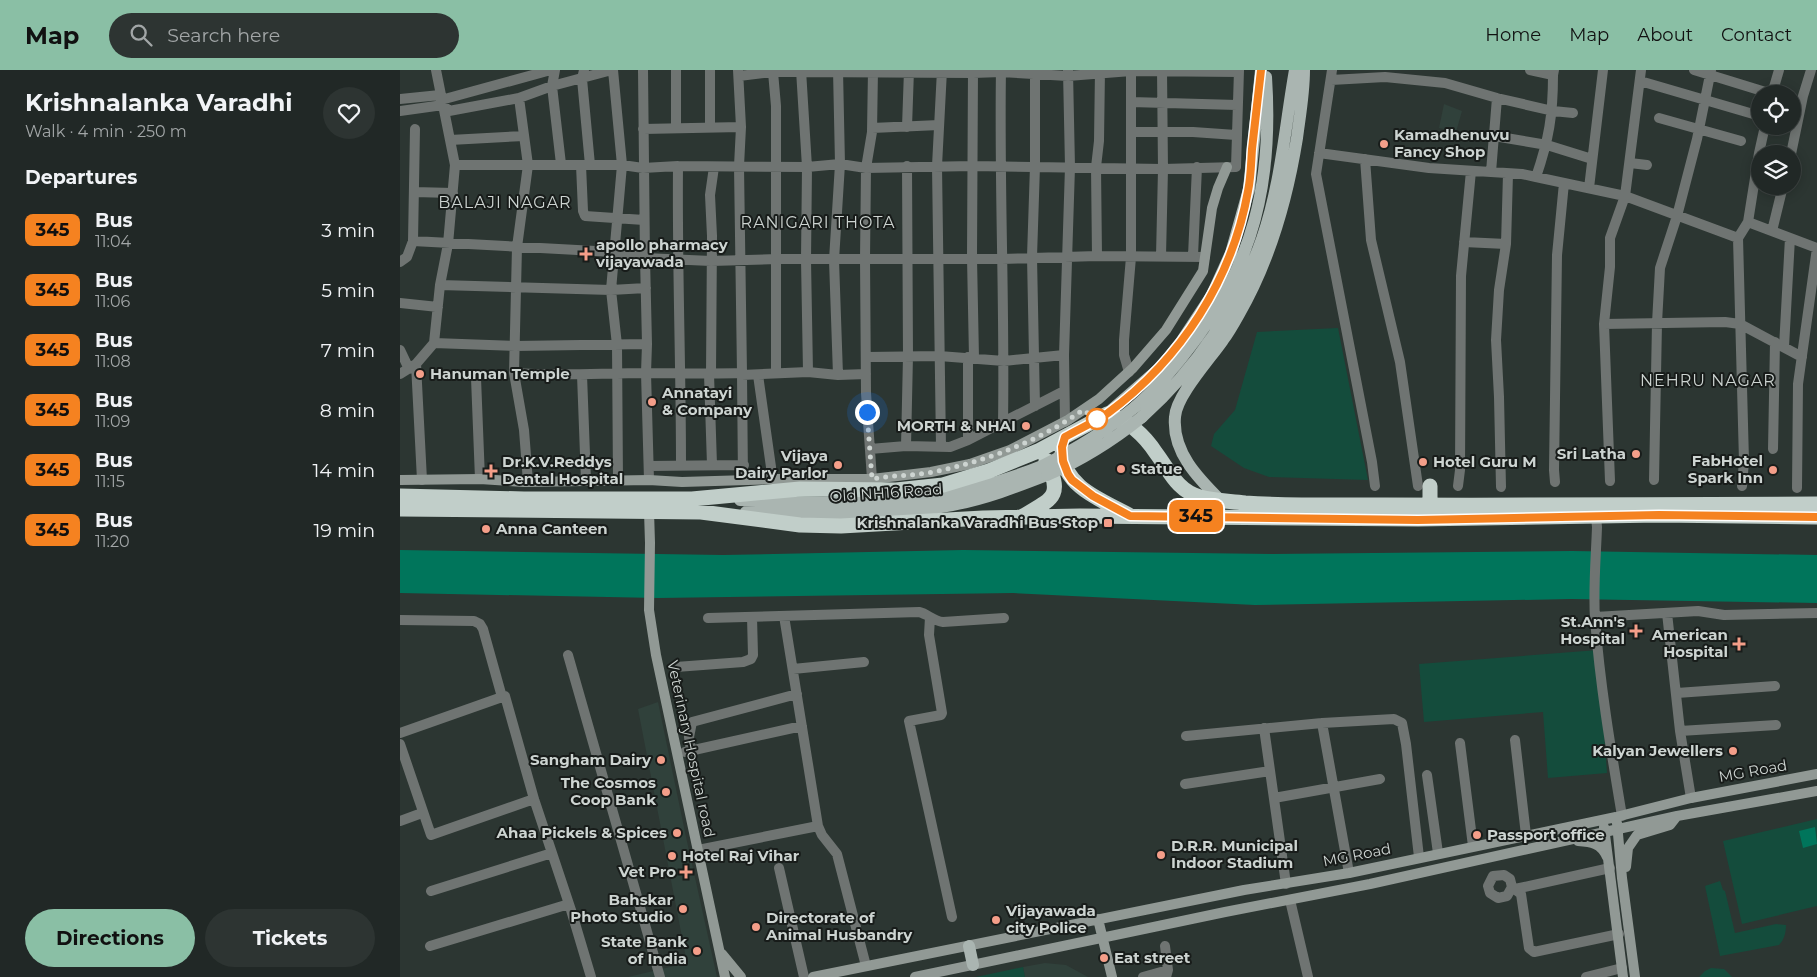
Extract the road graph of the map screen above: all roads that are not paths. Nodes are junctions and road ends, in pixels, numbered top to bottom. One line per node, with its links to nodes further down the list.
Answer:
1 (436, 70): 43 (street)
2 (550, 70): 38 (street); 43 (street)
3 (612, 70): 34 (street); 80 (street)
4 (643, 70): 61 (street)
5 (676, 70): 55 (street)
6 (710, 70): 56 (street)
7 (1261, 70): 186 (main road)
8 (1265, 70): 185 (main road, Old NH16 Road)
9 (1295, 70): 185 (main road, Old NH16 Road)
10 (1304, 70): 220 (main road)
11 (1530, 70): 32 (street)
12 (1603, 70): 74 (street)
13 (1641, 70): 36 (street)
14 (1694, 70): 33 (street)
15 (1779, 70): 37 (street)
16 (1811, 70): 71 (street)
17 (801, 71): 18 (street); 26 (street); 95 (street)
18 (838, 71): 19 (street); 77 (street)
19 (873, 71): 20 (street); 58 (street)
20 (909, 71): 21 (street); 54 (street)
21 (942, 71): 27 (street); 53 (street)
22 (1001, 71): 27 (street); 30 (street); 97 (street)
23 (1131, 71): 24 (street); 28 (street); 45 (street)
24 (1162, 71): 25 (street); 46 (street)
25 (1239, 71): 47 (street)
26 (773, 72): 29 (street); 91 (street)
27 (973, 72): 87 (street)
28 (1100, 72): 31 (street); 92 (street)
29 (739, 73): 57 (street)
30 (1035, 73): 31 (street); 88 (street)
31 (1068, 73): 89 (street)
32 (1554, 73): 48 (street)
33 (1710, 73): 39 (street); 44 (street)
34 (583, 74): 38 (street); 79 (street)
35 (1331, 75): 41 (street); 72 (street)
36 (1640, 81): 44 (street); 75 (street)
37 (1775, 85)
38 (552, 86): 40 (street); 76 (street)
39 (1751, 87)
40 (519, 98): 43 (street); 66 (street)
41 (1497, 98): 48 (street); 67 (street)
42 (400, 99): 43 (street)
43 (441, 100): 49 (street); 68 (street)
44 (1704, 100): 51 (street); 59 (street)
45 (1131, 102): 46 (street); 62 (street)
46 (1162, 103): 47 (street); 63 (street)
47 (1237, 105): 64 (street)
48 (1553, 110): 50 (street); 70 (street)
49 (400, 111)
50 (1573, 113)
51 (1751, 113)
52 (1658, 118): 59 (street)
53 (940, 125): 54 (street); 86 (street)
54 (907, 127): 58 (street)
55 (676, 128): 56 (street); 61 (street)
56 (710, 128): 57 (street)
57 (741, 128): 84 (street)
58 (872, 128): 96 (street)
59 (1699, 128): 69 (street); 111 (street)
60 (415, 129): 107 (street)
61 (643, 129): 94 (street)
62 (1131, 132): 63 (street); 98 (street)
63 (1162, 132): 64 (street); 100 (street)
64 (1236, 135): 93 (street)
65 (1763, 135): 114 (street)
66 (524, 136): 68 (street); 82 (street)
67 (1494, 136): 70 (street); 102 (street)
68 (450, 140): 78 (street)
69 (1741, 142)
70 (1547, 145): 74 (street); 104 (street)
71 (1793, 145)
72 (1319, 153): 73 (street); 212 (street)
73 (1365, 159): 101 (street); 213 (street)
74 (1592, 159): 106 (street)
75 (1630, 163): 81 (street); 110 (street)
76 (561, 164): 79 (street); 82 (street)
77 (840, 164): 95 (street); 96 (street); 141 (street)
78 (455, 165): 82 (street); 108 (street)
79 (586, 165): 80 (street); 112 (street)
80 (622, 165): 94 (street); 112 (street)
81 (1647, 165)
82 (528, 166): 122 (street)
83 (678, 166): 90 (street); 94 (street); 139 (street)
84 (739, 166): 90 (street); 91 (street); 143 (street)
85 (907, 166): 86 (street); 96 (street); 136 (street)
86 (937, 166): 87 (street); 137 (street)
87 (973, 166): 97 (street); 132 (street)
88 (1035, 166): 89 (street); 97 (street); 133 (street)
89 (1070, 166): 92 (street); 125 (street)
90 (714, 167): 142 (street)
91 (776, 167): 95 (street); 134 (street)
92 (1096, 167): 98 (street); 126 (street)
93 (1227, 167): 99 (street); 129 (street)
94 (644, 168): 113 (street)
95 (807, 168): 140 (street)
96 (866, 168): 135 (street)
97 (1000, 168): 138 (street)
98 (1131, 168): 100 (street); 130 (street)
99 (1197, 168): 100 (street); 128 (street)
100 (1163, 169): 127 (street)
101 (1471, 171): 102 (street); 119 (street)
102 (1491, 172): 103 (street)
103 (1508, 174): 104 (street); 121 (street)
104 (1536, 177): 105 (street)
105 (1564, 183): 106 (street); 211 (street)
106 (1589, 188): 110 (street)
107 (414, 192): 108 (street); 118 (street)
108 (452, 193): 120 (street)
109 (1781, 195): 115 (street)
110 (1626, 196): 111 (street); 152 (street)
111 (1677, 216): 116 (street); 151 (street)
112 (617, 219): 113 (street); 124 (street)
113 (644, 220): 131 (street)
114 (1748, 222): 115 (street); 116 (street)
115 (1772, 231): 117 (street)
116 (1738, 238): 153 (street)
117 (1790, 238): 123 (street); 156 (street)
118 (413, 241): 120 (street); 144 (street)
119 (1464, 242): 121 (street); 214 (street)
120 (448, 244): 122 (street); 145 (street)
121 (1506, 244): 216 (street)
122 (518, 246): 124 (street); 146 (street)
123 (1817, 248): 166 (street)
124 (614, 252): 131 (street); 148 (street)
125 (1067, 256): 126 (street); 133 (street); 160 (street)
126 (1097, 256): 130 (street)
127 (1161, 256): 128 (street); 130 (street)
128 (1193, 256): 129 (street)
129 (1205, 256): 170 (street)
130 (1131, 257): 170 (street)
131 (644, 258): 139 (street); 147 (street)
132 (972, 258): 137 (street); 138 (street); 164 (street)
133 (1032, 258): 138 (street); 165 (street)
134 (777, 259): 140 (street); 143 (street); 178 (street)
135 (865, 259): 136 (street); 141 (street); 163 (street)
136 (908, 259): 137 (street); 161 (street)
137 (938, 259): 162 (street)
138 (1002, 259): 167 (street)
139 (677, 260): 142 (street); 175 (street)
140 (806, 260): 141 (street); 169 (street)
141 (834, 260): 179 (street)
142 (711, 261): 143 (street); 176 (street)
143 (739, 261): 177 (street)
144 (400, 262)
145 (440, 285): 146 (street); 150 (street)
146 (518, 286): 148 (street); 158 (street)
147 (646, 288): 148 (street); 155 (street)
148 (611, 290): 157 (street)
149 (400, 303): 150 (street)
150 (438, 307): 154 (street)
151 (1657, 323): 152 (street); 153 (street); 207 (street)
152 (1604, 324): 209 (street)
153 (1740, 324): 156 (street); 215 (street)
154 (434, 344): 158 (street); 168 (street)
155 (647, 344): 157 (street); 171 (street)
156 (1780, 344): 166 (street); 193 (street)
157 (616, 345): 158 (street); 174 (street)
158 (515, 346): 172 (street)
159 (400, 350): 168 (street)
160 (1064, 355): 165 (street); 183 (street)
161 (908, 356): 162 (street); 163 (street); 190 (street)
162 (939, 356): 164 (street); 191 (street)
163 (867, 357): 180 (street)
164 (971, 357): 167 (street); 189 (street)
165 (1034, 357): 167 (street); 184 (street)
166 (1802, 357): 217 (street)
167 (1004, 361): 187 (street)
168 (408, 369): 203 (street)
169 (808, 372): 178 (street); 179 (street)
170 (1129, 372): 188 (street)
171 (646, 373): 174 (street); 175 (street); 198 (street)
172 (514, 374): 173 (street); 210 (street)
173 (582, 374): 174 (street); 208 (street)
174 (617, 374): 204 (street)
175 (681, 374): 176 (street); 194 (street)
176 (710, 374): 177 (street); 197 (street)
177 (742, 374): 181 (street); 195 (street)
178 (776, 374): 181 (street)
179 (838, 374): 180 (street)
180 (866, 374): 192 (street)
181 (758, 375): 200 (street)
182 (476, 378): 199 (street)
183 (1064, 391): 184 (street); 188 (street)
184 (1034, 406): 187 (street)
185 (1138, 412): 196 (main road, Old NH16 Road, bridge)
186 (1107, 414): 188 (highway); 219 (highway)
187 (1003, 424): 189 (street)
188 (1065, 430): 196 (highway); 201 (street); 228 (highway)
189 (968, 440): 191 (street)
190 (906, 446): 191 (street); 192 (street)
191 (941, 447)
192 (870, 449): 201 (street)
193 (1774, 449)
194 (681, 464): 197 (street); 198 (street)
195 (744, 464): 197 (street); 206 (street)
196 (1043, 464): 221 (highway); 226 (main road, Old NH16 Road); 227 (highway)
197 (712, 465)
198 (648, 466): 205 (street)
199 (480, 479): 203 (street); 210 (street)
200 (771, 479): 201 (street); 206 (street)
201 (872, 479)
202 (400, 480): 203 (street)
203 (422, 480)
204 (618, 480): 205 (street); 208 (street)
205 (649, 480): 206 (street); 221 (street, Veterinary Hospital road)
206 (743, 480)
207 (1654, 480)
208 (586, 481): 210 (street)
209 (1610, 481)
210 (528, 482)
211 (1555, 482)
212 (1375, 486)
213 (1424, 486): 223 (highway)
214 (1458, 486)
215 (1742, 486)
216 (1501, 487)
217 (1797, 488)
218 (400, 496): 221 (highway)
219 (1201, 498): 220 (highway); 229 (highway)
220 (1220, 501): 223 (highway)
221 (649, 504): 224 (highway); 226 (highway); 260 (street, Veterinary Hospital road)
222 (1817, 504): 225 (highway)
223 (1430, 506): 225 (highway)
224 (400, 510)
225 (1660, 510): 230 (highway); 231 (highway)
226 (701, 512): 227 (highway)
227 (1023, 516): 228 (highway)
228 (1130, 516): 229 (highway)
229 (1198, 516): 231 (highway)
230 (1817, 516)
231 (1596, 522): 234 (street)
232 (1667, 613): 233 (street); 234 (street); 246 (street)
233 (1817, 613)
234 (1595, 614): 272 (street)
235 (784, 616): 236 (street); 237 (street); 244 (street)
236 (752, 617): 238 (street); 243 (street)
237 (930, 617): 239 (street); 294 (street)
238 (708, 618)
239 (1004, 618)
240 (400, 620): 248 (street)
241 (568, 654): 307 (street)
242 (864, 662): 244 (street)
243 (676, 667)
244 (793, 669): 247 (street)
245 (1775, 686): 246 (street)
246 (1677, 692): 253 (street)
247 (797, 694): 251 (street); 259 (street)
248 (502, 697): 254 (street); 270 (street)
249 (1322, 723): 252 (street); 266 (street); 285 (street)
250 (1776, 725): 253 (street)
251 (802, 726): 259 (street); 276 (street)
252 (1264, 728): 255 (street); 261 (street)
253 (1680, 731): 269 (street)
254 (400, 732)
255 (1186, 736)
256 (1515, 740): 279 (street)
257 (1460, 743): 281 (street)
258 (400, 744): 271 (street)
259 (691, 751): 260 (street)
260 (677, 754): 282 (street, Veterinary Hospital road)
261 (1270, 771): 265 (street); 268 (street)
262 (1817, 774): 269 (street, MG Road)
263 (1426, 775): 284 (street)
264 (1380, 779): 266 (street)
265 (1186, 784)
266 (1333, 788): 268 (street); 288 (street)
267 (1817, 790): 273 (street, MG Road)
268 (1274, 798): 290 (street)
269 (1691, 798): 272 (street, MG Road)
270 (534, 799): 271 (street); 283 (street)
271 (422, 812): 275 (street)
272 (1619, 816): 274 (street, MG Road); 277 (street)
273 (1677, 816): 277 (street, MG Road); 289 (street)
274 (1604, 820): 278 (street); 279 (street, MG Road)
275 (400, 822)
276 (818, 826): 282 (street); 303 (street)
277 (1618, 828): 278 (street, MG Road); 289 (street)
278 (1605, 831): 280 (street, MG Road); 286 (street)
279 (1526, 835): 281 (street, MG Road)
280 (1570, 840): 286 (street); 292 (street, MG Road)
281 (1473, 846): 284 (street, MG Road)
282 (698, 850): 301 (street, Veterinary Hospital road)
283 (552, 853): 291 (street); 293 (street)
284 (1438, 853): 285 (street, MG Road)
285 (1419, 857): 288 (street, MG Road)
286 (1610, 866): 296 (street); 296 (street)
287 (779, 868): 310 (street)
288 (1349, 872): 290 (street, MG Road)
289 (1622, 878): 317 (street)
290 (1286, 884): 295 (street, MG Road)
291 (431, 891)
292 (1290, 900): 297 (street, MG Road); 315 (street)
293 (569, 904): 298 (street); 306 (street)
294 (952, 916)
295 (1098, 919): 297 (street); 299 (street, MG Road)
296 (1619, 934): 304 (street)
297 (1102, 939): 302 (street, MG Road); 313 (street)
298 (430, 946)
299 (969, 946): 302 (main road); 303 (street, MG Road)
300 (1165, 946): 305 (street)
301 (719, 951): 308 (street, Veterinary Hospital road); 309 (street)
302 (973, 965): 312 (street, MG Road)
303 (866, 966): 311 (street, MG Road)
304 (1623, 972): 316 (street)
305 (1167, 974): 314 (street)
306 (591, 977)
307 (660, 977)
308 (725, 977)
309 (741, 977)
310 (804, 977)
311 (813, 977)
312 (915, 977)
313 (1112, 977)
314 (1143, 977)
315 (1308, 977)
316 (1586, 977)
317 (1636, 977)

